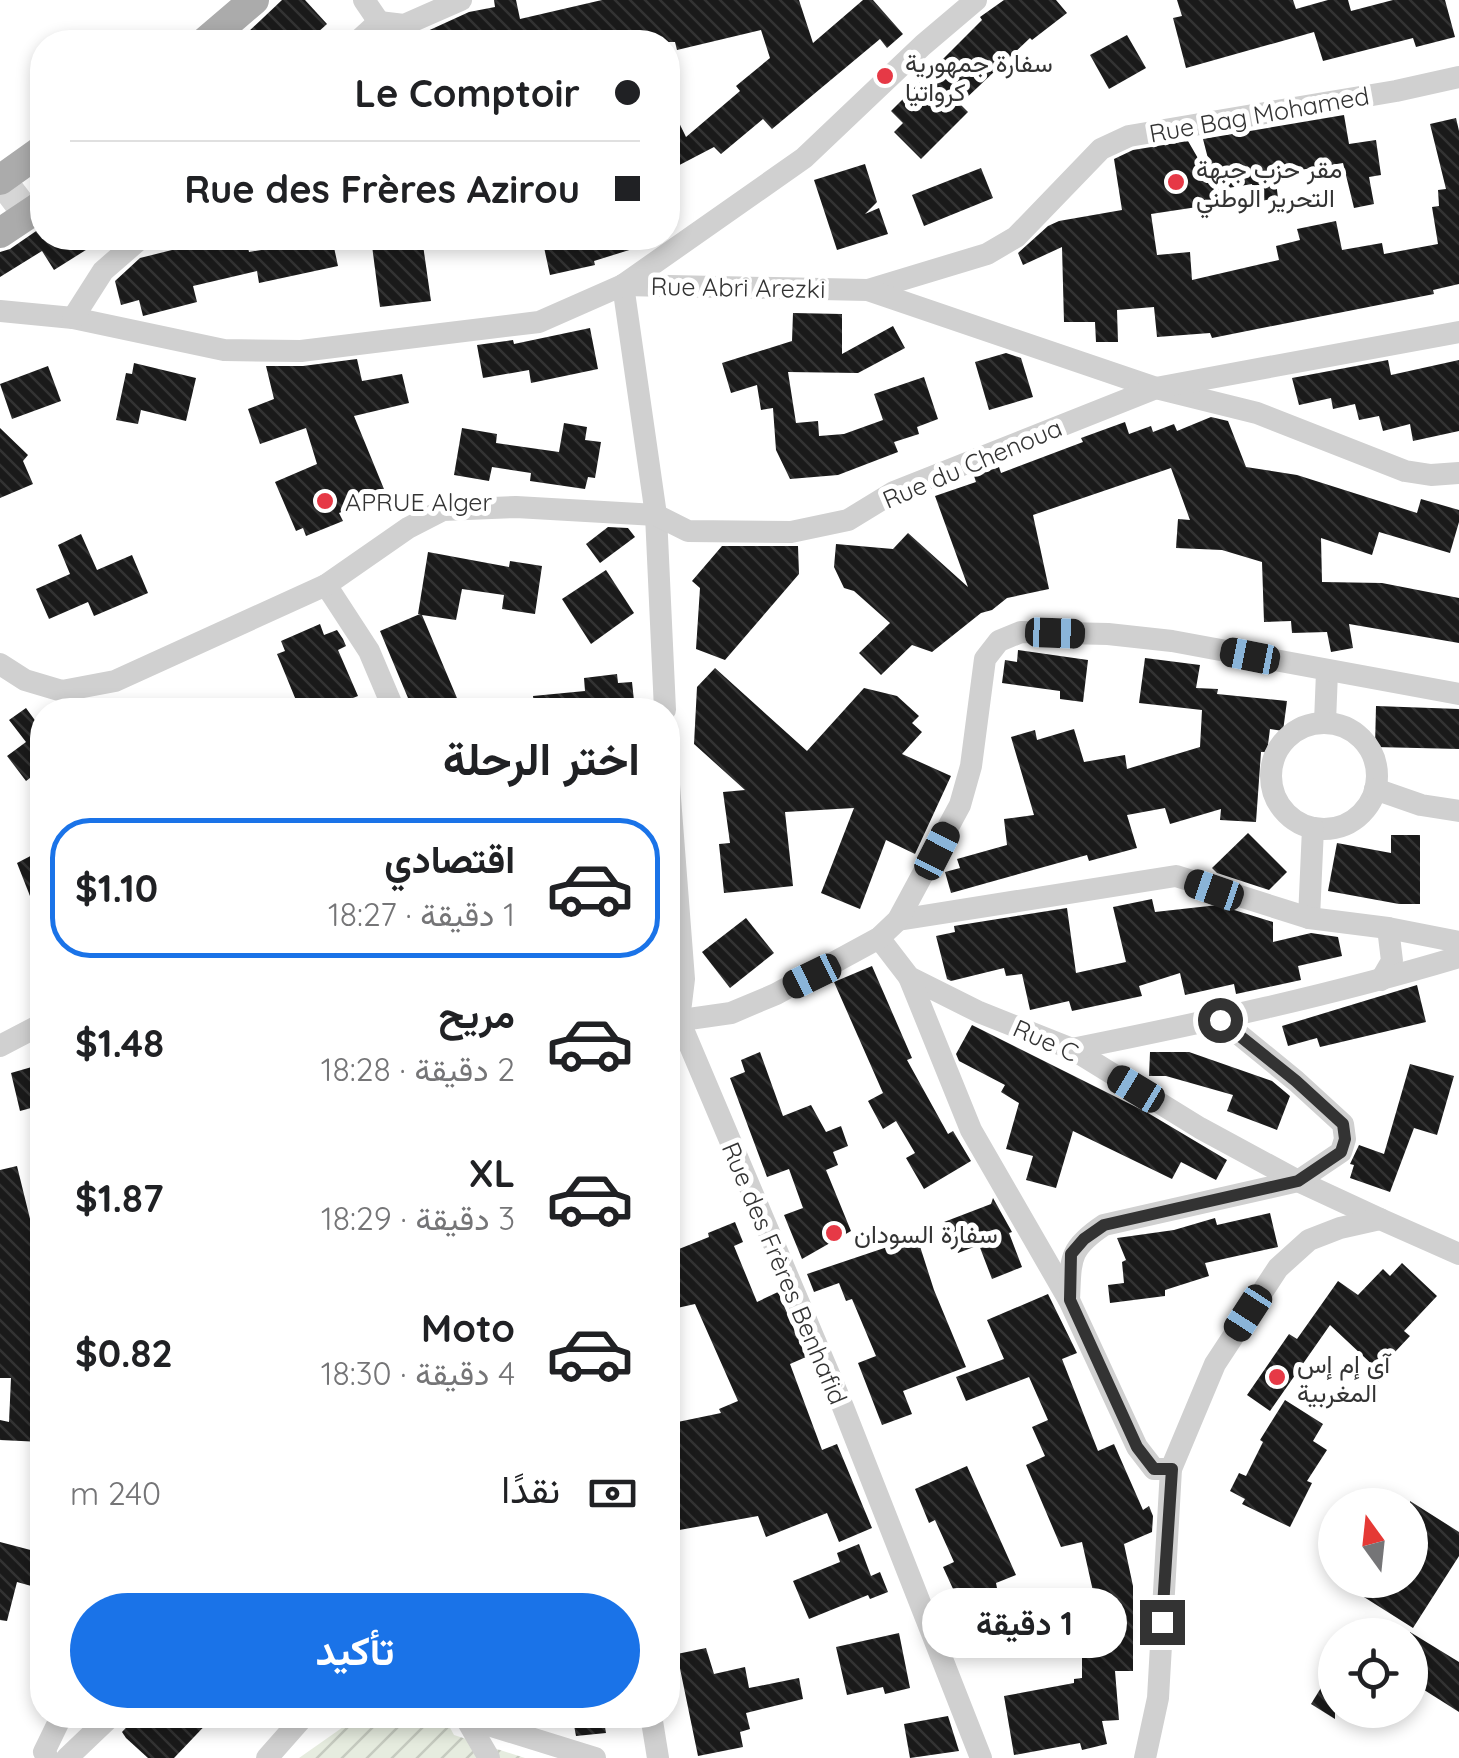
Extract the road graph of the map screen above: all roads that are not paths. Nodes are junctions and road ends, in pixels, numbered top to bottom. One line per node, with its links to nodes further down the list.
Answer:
1 (254, 0): 6 (main road)
2 (364, 0): 5 (street)
3 (461, 0): 5 (street)
4 (976, 0): 13 (street)
5 (379, 22): 7 (street)
6 (218, 30)
7 (370, 30)
8 (1459, 76): 17 (street, Rue Bag Mohamed)
9 (30, 159): 10 (main road)
10 (0, 180)
11 (30, 213): 12 (main road)
12 (0, 233)
13 (680, 245)
14 (127, 250): 19 (street)
15 (673, 250): 16 (street)
16 (623, 285): 17 (street, Rue Abri Arezki); 19 (street, Rue Abri Arezki); 23 (street)
17 (868, 290): 21 (street, Rue Abri Arezki)
18 (0, 311): 19 (street, Rue Abri Arezki)
19 (73, 318)
20 (1459, 332): 21 (street, Rue du Chenoua)
21 (1156, 388): 22 (street, Rue Abri Arezki); 23 (street, Rue du Chenoua)
22 (1459, 473)
23 (656, 515): 24 (street, Rue du Chenoua); 29 (street)
24 (326, 585): 25 (street, Rue du Chenoua); 28 (street)
25 (0, 664)
26 (1327, 672): 27 (street); 30 (street); 35 (street)
27 (1459, 694)
28 (389, 698)
29 (664, 698)
30 (1325, 722): 31 (street); 33 (street)
31 (1376, 790): 32 (street); 33 (street)
32 (1459, 811)
33 (1312, 828): 34 (street)
34 (1309, 918): 35 (street); 37 (street)
35 (898, 920): 38 (street)
36 (680, 926): 43 (street, Rue des Frères Benhafid)
37 (1388, 928): 39 (street); 42 (street)
38 (880, 938): 41 (street, Rue C); 44 (street)
39 (1459, 942)
40 (1459, 957): 42 (street)
41 (909, 976): 49 (street, Rue C); 53 (street)
42 (1381, 980): 45 (street)
43 (680, 994)
44 (680, 1020)
45 (1220, 1020): 49 (street); 50 (street)
46 (30, 1030): 48 (street)
47 (680, 1037): 66 (street, Rue des Frères Benhafid)
48 (0, 1046)
49 (1072, 1050): 50 (street, Rue C)
50 (1298, 1181): 51 (street, Rue C); 53 (street)
51 (1380, 1218): 52 (street, Rue C); 54 (street)
52 (1459, 1254)
53 (1070, 1300): 54 (street)
54 (1172, 1469): 67 (street)
55 (57, 1728): 61 (street)
56 (91, 1728): 61 (street)
57 (294, 1728): 62 (street)
58 (473, 1728): 63 (street)
59 (501, 1728): 64 (street)
60 (653, 1728): 65 (street)
61 (47, 1756)
62 (267, 1758)
63 (489, 1758)
64 (595, 1758)
65 (658, 1758)
66 (981, 1758)
67 (1145, 1758)

